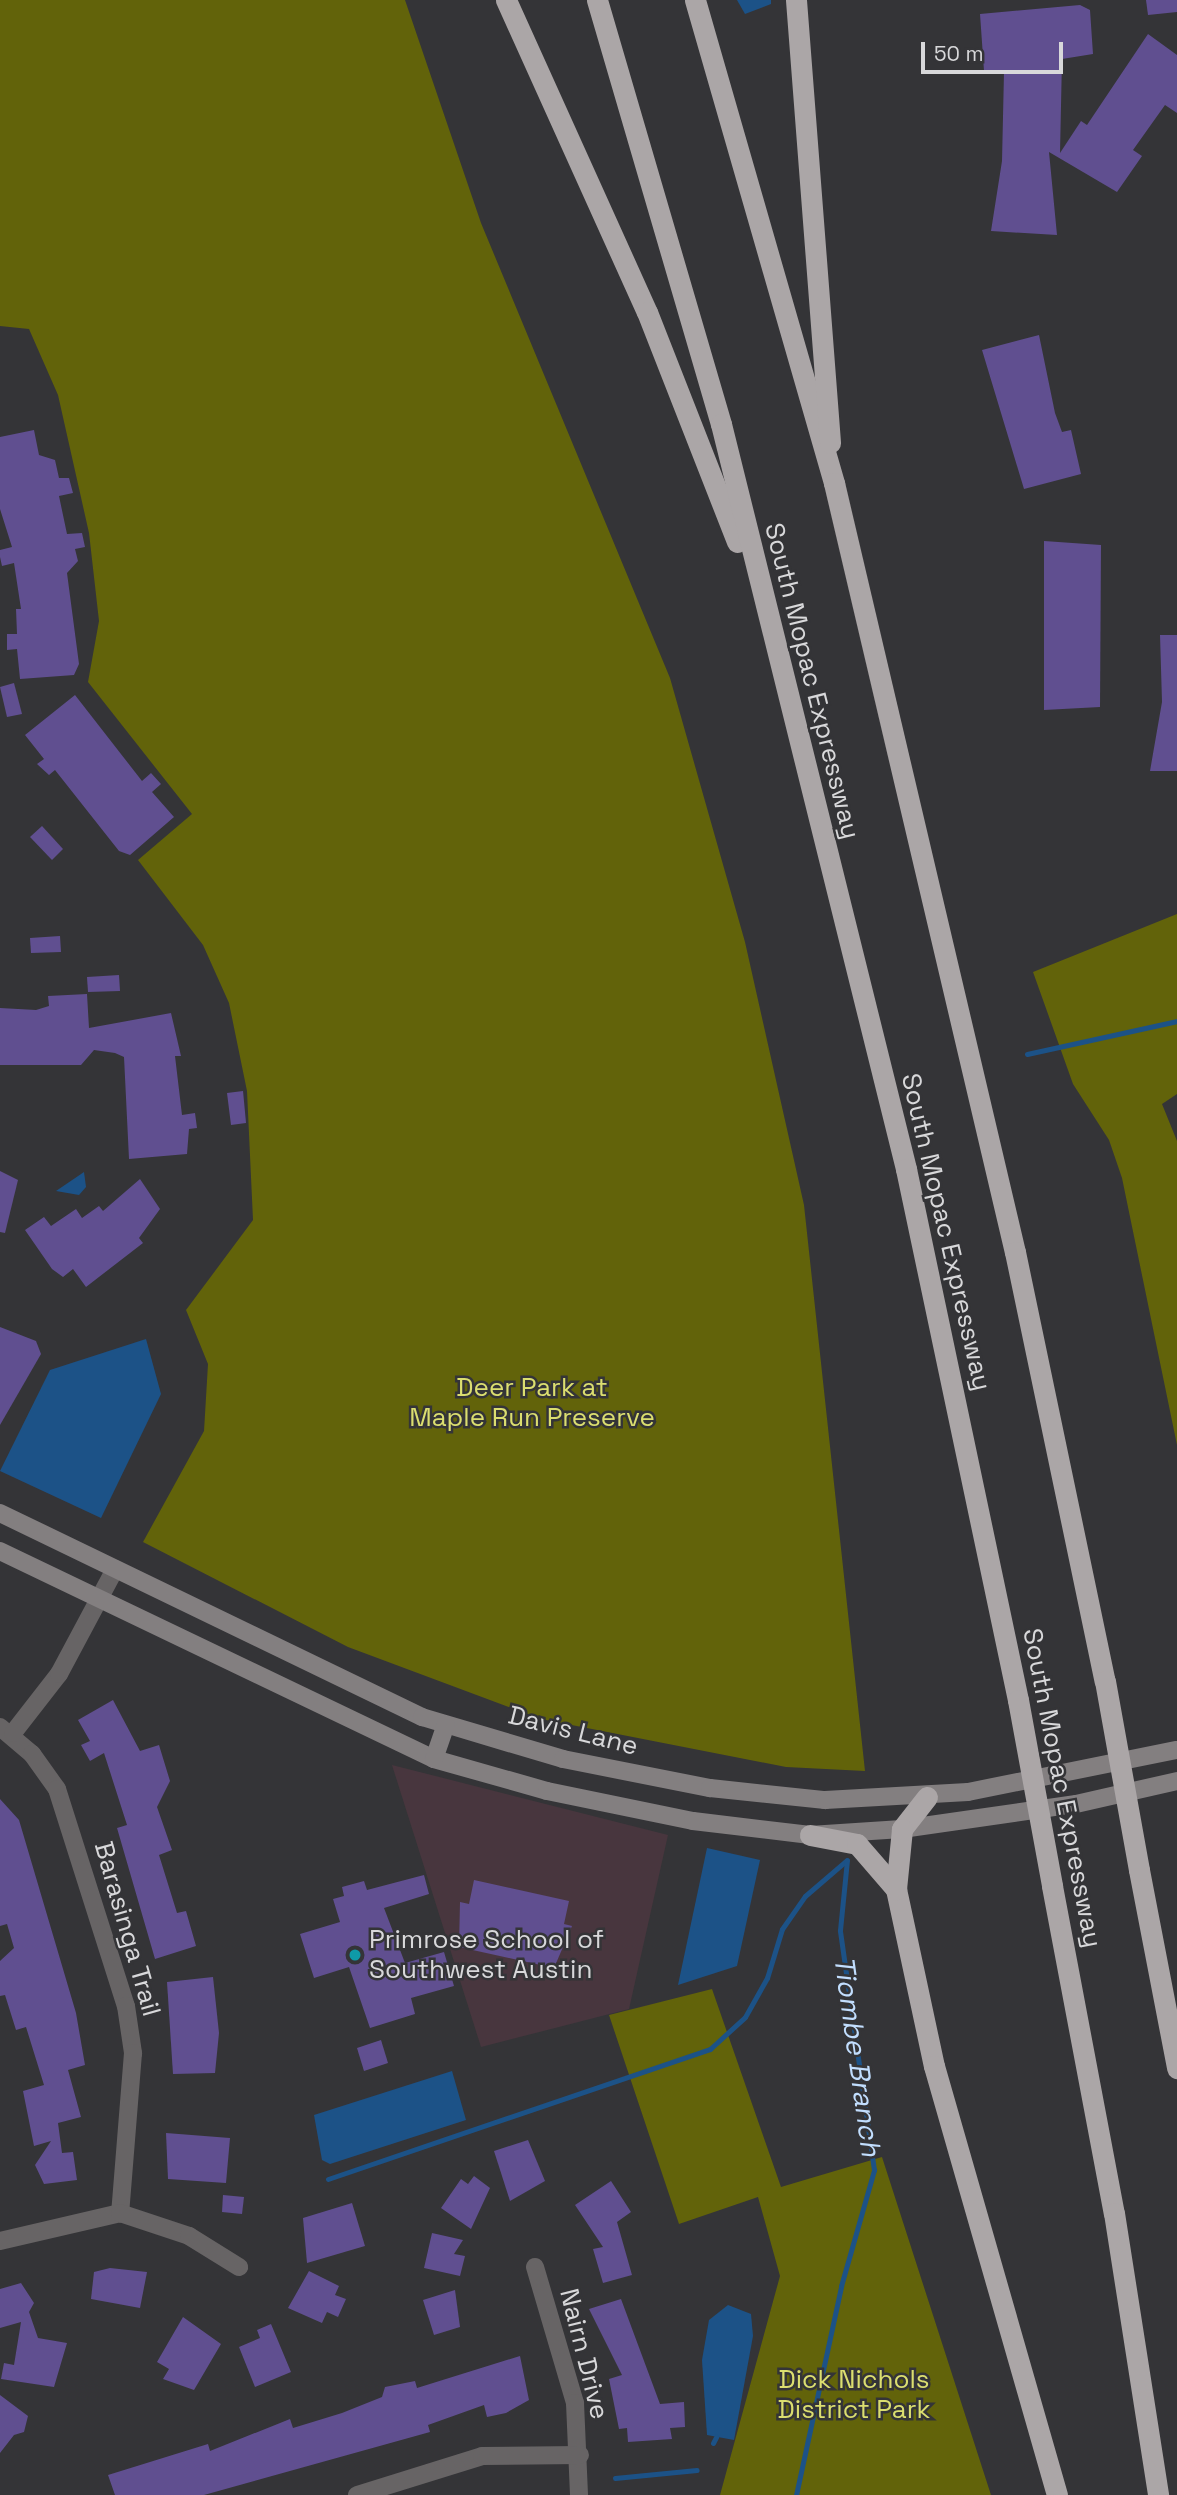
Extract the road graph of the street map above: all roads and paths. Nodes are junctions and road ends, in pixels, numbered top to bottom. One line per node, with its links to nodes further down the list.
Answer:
1 (506, 0): 6 (highway)
2 (597, 0): 6 (highway, South Mopac Expressway)
3 (695, 0): 5 (highway)
4 (796, 0): 5 (highway)
5 (834, 483): 20 (highway, bridge)
6 (760, 599): 29 (highway, South Mopac Expressway, bridge)
7 (0, 1513): 9 (main road, Davis Lane)
8 (0, 1551): 10 (main road)
9 (115, 1569): 10 (street); 11 (main road, Davis Lane)
10 (99, 1601): 12 (street); 14 (main road)
11 (446, 1725): 14 (main road); 16 (main road, Davis Lane)
12 (6, 1730): 21 (street, Barasinga Trail)
13 (1177, 1751): 16 (main road, Davis Lane)
14 (434, 1759): 18 (main road)
15 (1177, 1781): 17 (main road)
16 (927, 1797): 17 (highway)
17 (902, 1829): 18 (main road); 19 (highway)
18 (810, 1835): 19 (highway)
19 (897, 1889): 28 (highway)
20 (1177, 2068)
21 (120, 2213): 22 (street); 23 (street)
22 (0, 2241)
23 (239, 2267)
24 (535, 2267): 25 (street, Nairn Drive)
25 (580, 2455): 26 (street); 27 (street, Nairn Drive)
26 (357, 2495)
27 (579, 2495)
28 (1058, 2495)
29 (1158, 2495)

